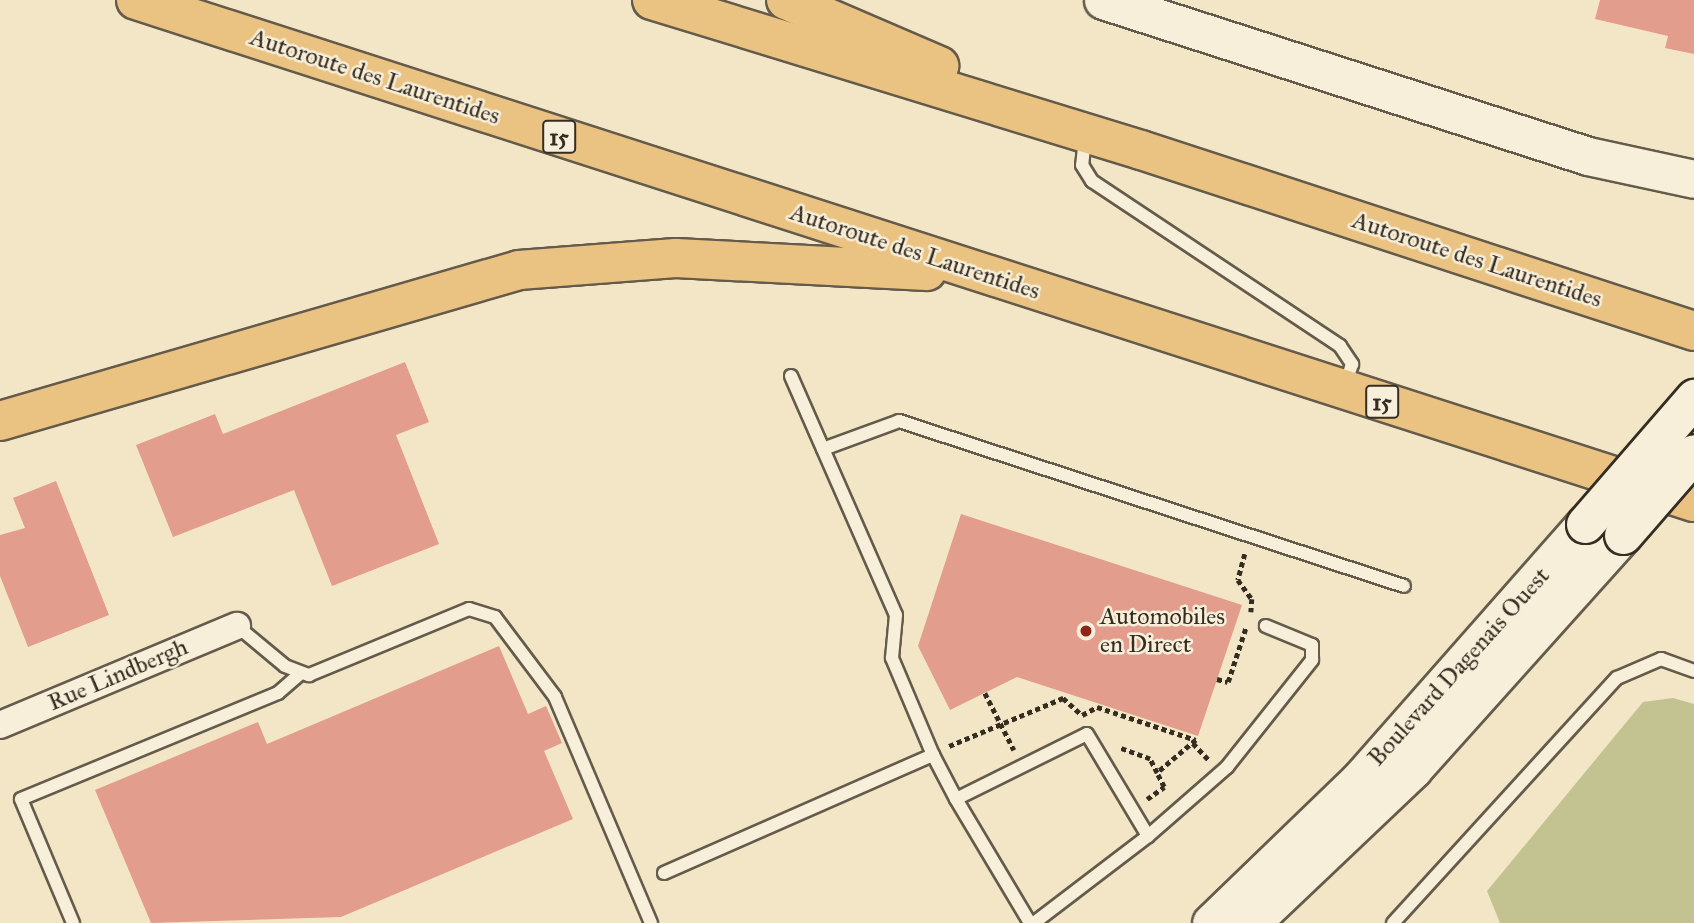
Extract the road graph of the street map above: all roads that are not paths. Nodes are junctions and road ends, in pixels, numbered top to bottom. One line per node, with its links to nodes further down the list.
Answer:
1 (136, 0): 7 (highway, Autoroute des Laurentides / 15)
2 (652, 0): 5 (highway)
3 (786, 0): 5 (highway)
4 (1103, 0): 6 (main road)
5 (1087, 131): 8 (highway, Autoroute des Laurentides); 10 (lane)
6 (1694, 179)
7 (981, 274): 10 (highway, Autoroute des Laurentides / 15); 12 (highway)
8 (1694, 331)
9 (791, 376): 13 (lane)
10 (1343, 389): 15 (highway, Autoroute des Laurentides / 15)
11 (1694, 398): 29 (main road, Boulevard Dagenais Ouest, bridge)
12 (0, 421)
13 (823, 449): 16 (lane); 22 (lane)
14 (1694, 453): 30 (main road, Boulevard Dagenais Ouest, bridge)
15 (1694, 502)
16 (1404, 586)
17 (237, 626): 20 (lane); 21 (street, Rue Lindbergh)
18 (1266, 626): 24 (lane)
19 (1694, 671): 31 (lane)
20 (299, 675): 26 (lane); 27 (lane)
21 (0, 725)
22 (933, 755): 23 (lane); 25 (lane)
23 (956, 800): 24 (lane); 28 (lane)
24 (1148, 836): 28 (lane)
25 (664, 873)
26 (73, 923)
27 (651, 923)
28 (1032, 923)
29 (1210, 923)
30 (1251, 923)
31 (1393, 923)

